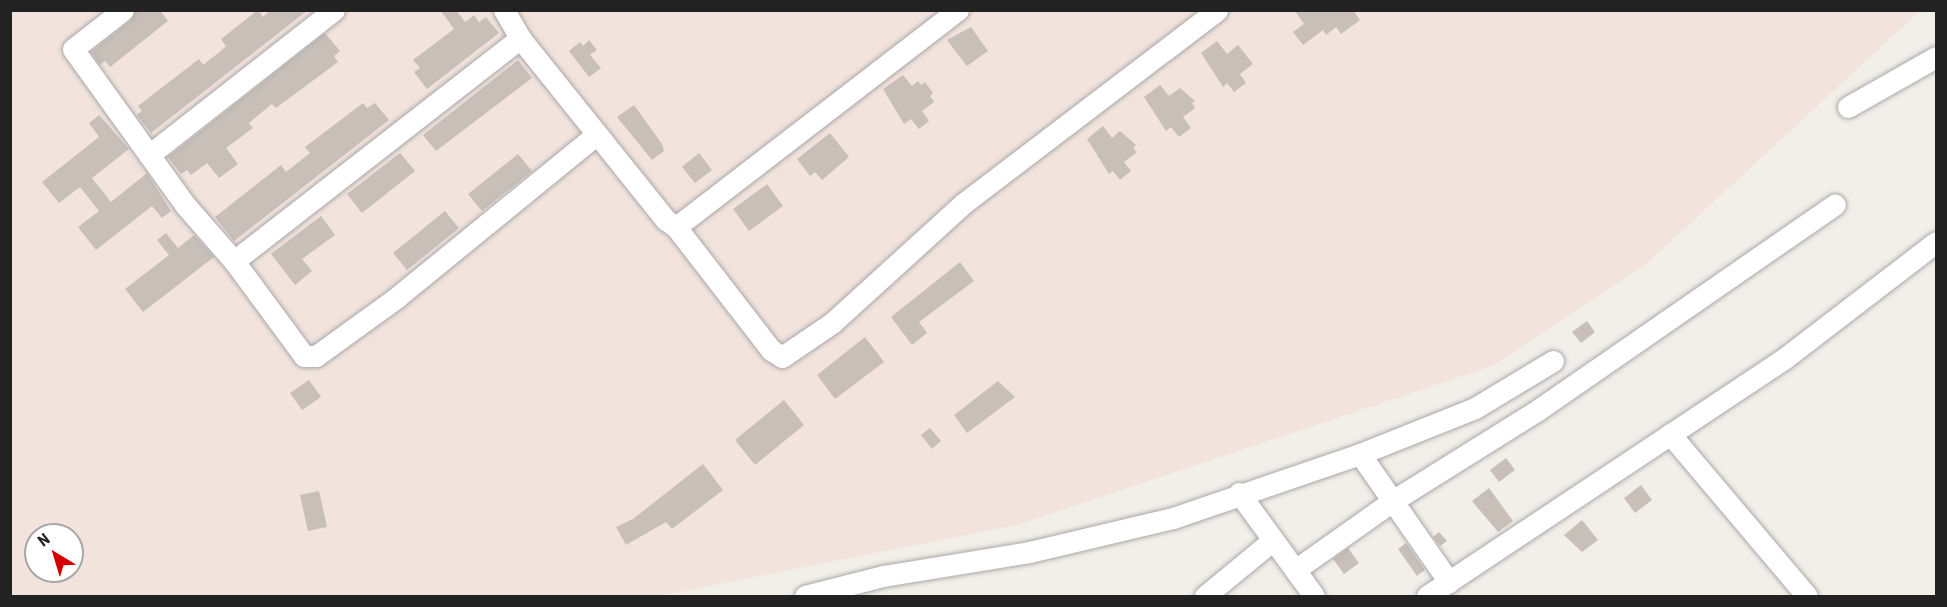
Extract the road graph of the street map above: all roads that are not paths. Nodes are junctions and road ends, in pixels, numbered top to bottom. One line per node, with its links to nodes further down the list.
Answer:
1 (123, 10): 10 (street)
2 (334, 10): 10 (street)
3 (504, 10): 6 (street)
4 (958, 10): 12 (street)
5 (1217, 10): 12 (street)
6 (520, 38): 9 (street); 14 (street)
7 (1936, 57): 8 (street)
8 (1848, 107)
9 (597, 134): 12 (street); 14 (street)
10 (149, 155): 14 (street)
11 (1835, 204): 19 (street)
12 (676, 227)
13 (1936, 242): 16 (street)
14 (234, 261)
15 (1553, 362): 17 (street)
16 (1670, 434): 22 (street); 27 (street)
17 (1360, 454): 18 (street); 19 (street)
18 (1239, 493): 20 (street); 23 (street)
19 (1394, 500): 21 (street); 22 (street)
20 (1273, 540): 21 (street); 24 (street)
21 (1295, 570): 25 (street)
22 (1449, 582): 26 (street)
23 (805, 597)
24 (1205, 597)
25 (1314, 597)
26 (1427, 597)
27 (1807, 597)

